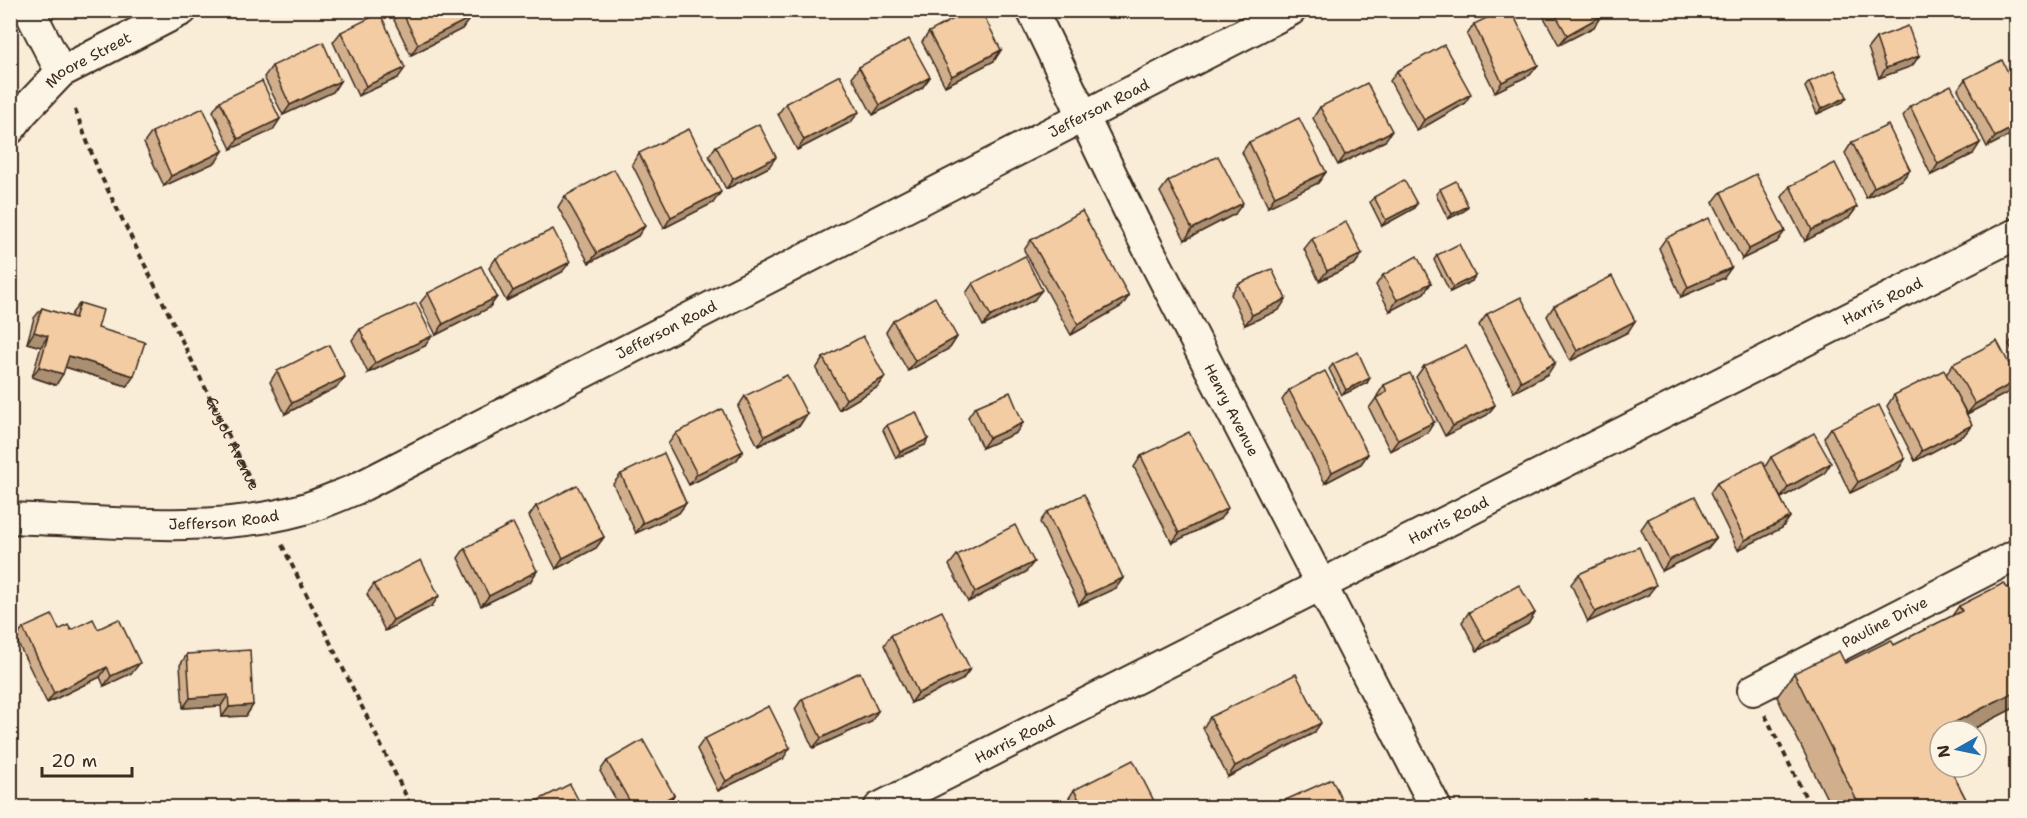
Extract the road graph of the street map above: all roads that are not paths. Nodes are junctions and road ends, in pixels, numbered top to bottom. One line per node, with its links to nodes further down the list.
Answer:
1 (29, 10): 5 (street)
2 (182, 10): 5 (street, Moore Street)
3 (1032, 10): 6 (street, Henry Avenue)
4 (1290, 10): 6 (street, Jefferson Road)
5 (61, 72): 7 (street, Moore Street)
6 (1083, 116): 9 (street, Jefferson Road); 11 (street, Henry Avenue)
7 (10, 129)
8 (2016, 234): 11 (street, Harris Road)
9 (10, 518)
10 (2016, 555): 12 (street, Pauline Drive)
11 (1323, 585): 13 (street, Harris Road); 14 (street, Henry Avenue)
12 (1753, 690)
13 (879, 807)
14 (1436, 807)

